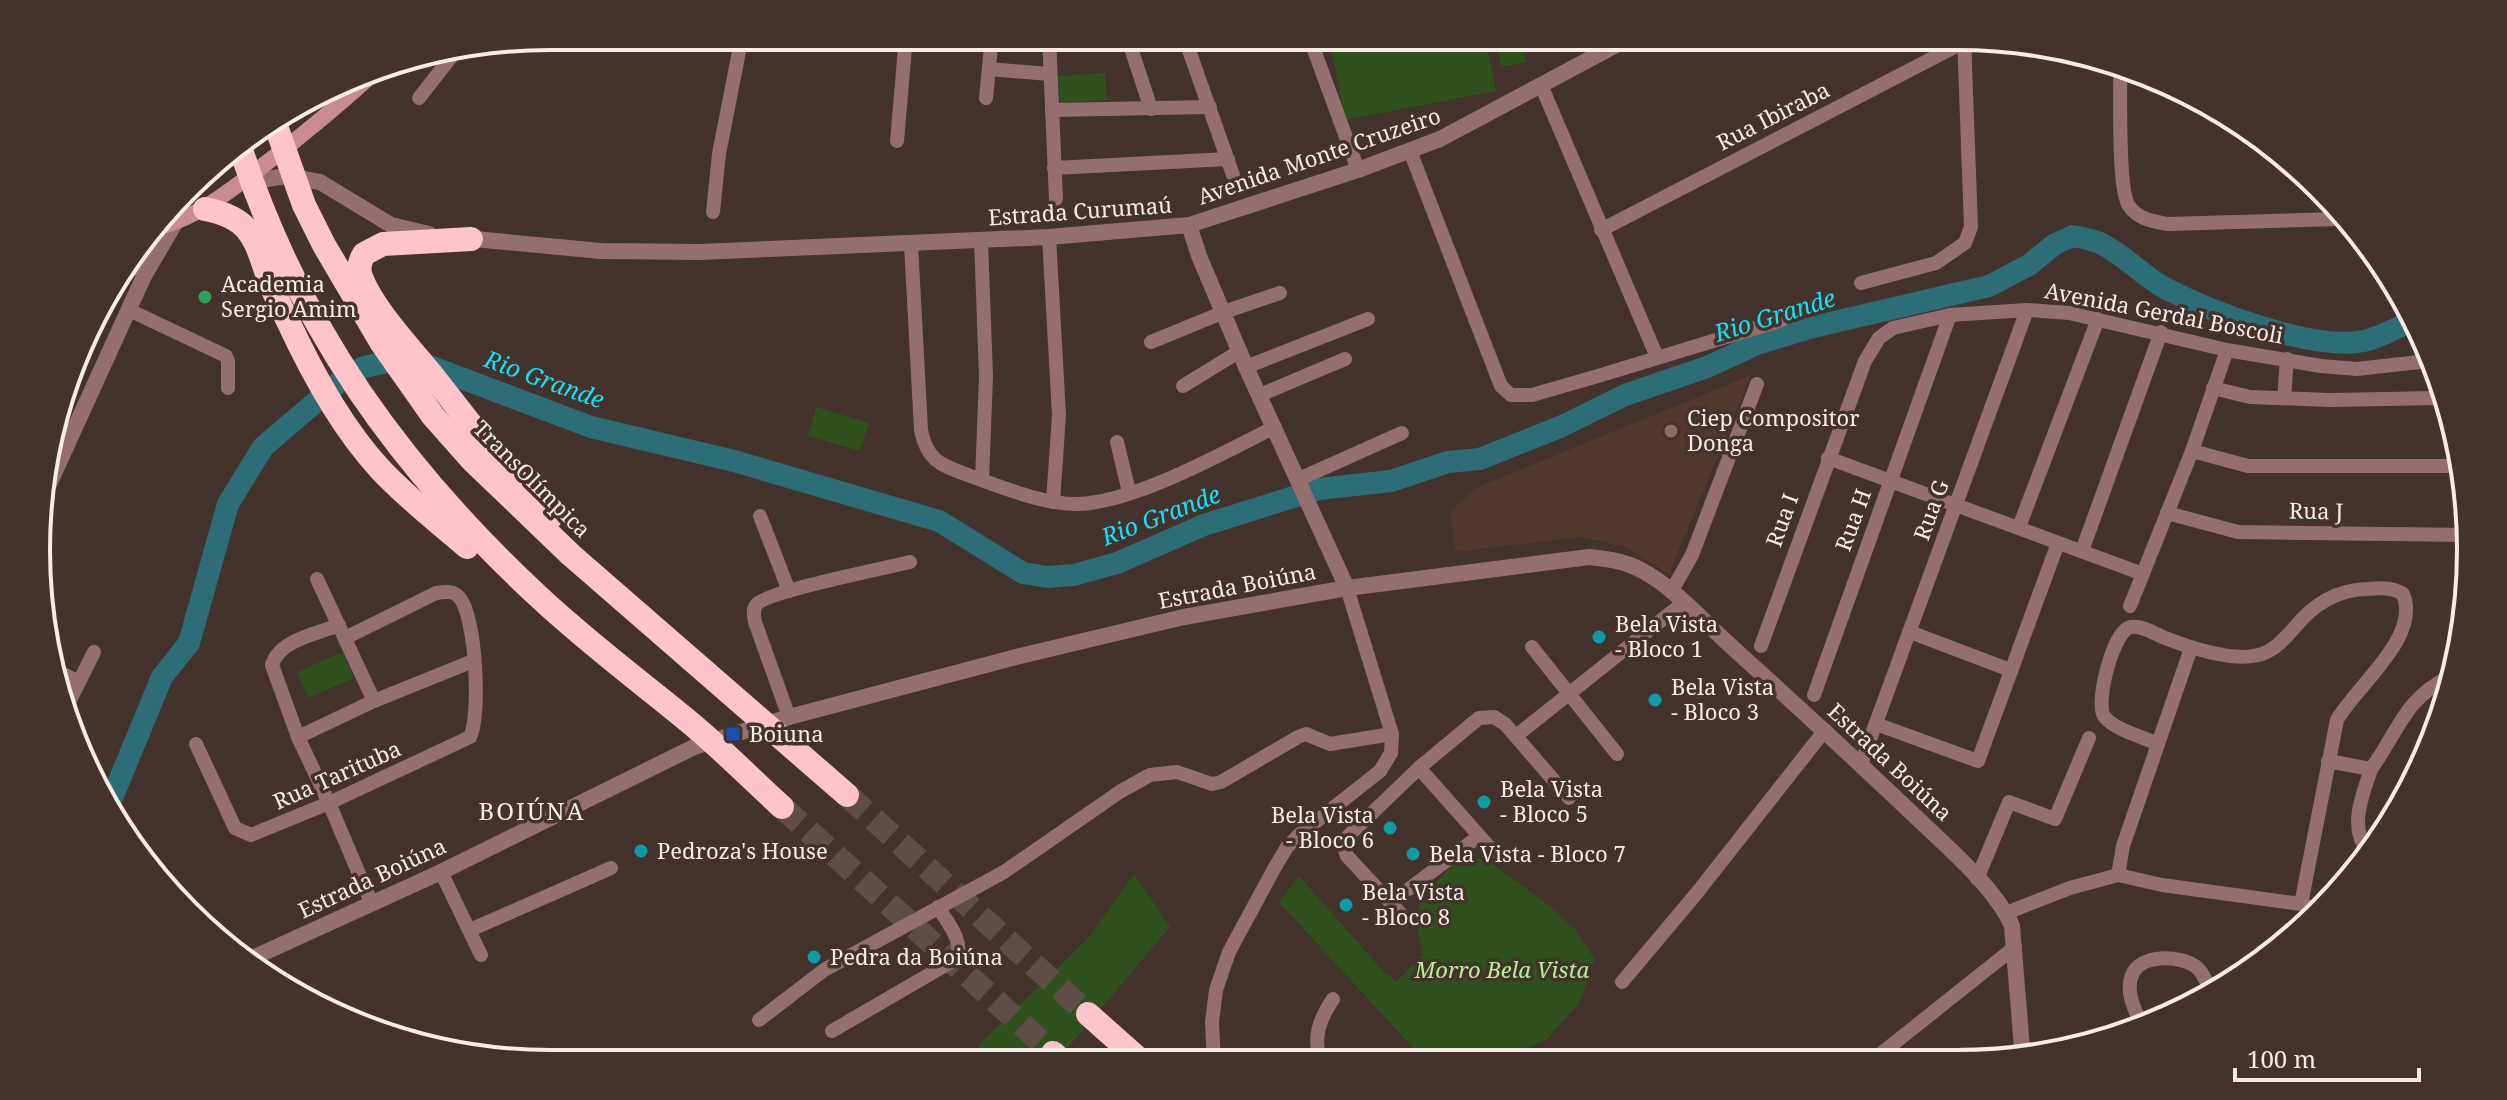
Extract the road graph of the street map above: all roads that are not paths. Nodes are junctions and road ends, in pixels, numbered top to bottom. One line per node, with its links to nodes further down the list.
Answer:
1 (739, 50): 33 (street)
2 (905, 50): 23 (street)
3 (991, 50): 12 (street)
4 (1049, 50): 13 (street)
5 (1132, 50): 20 (street)
6 (1189, 50): 19 (street)
7 (1314, 50): 28 (street)
8 (1607, 50): 15 (street, Avenida Monte Cruzeiro)
9 (1943, 50): 37 (street, Rua Ibiraba)
10 (1964, 50): 45 (street)
11 (448, 61): 17 (street)
12 (989, 69): 13 (street); 18 (street)
13 (1049, 74): 21 (street)
14 (2120, 78): 34 (street)
15 (1541, 85): 24 (street, Avenida Monte Cruzeiro); 37 (street)
16 (354, 91): 30 (main road)
17 (419, 98)
18 (986, 98)
19 (1210, 107): 20 (street); 26 (street)
20 (1151, 109): 21 (street)
21 (1052, 110): 27 (street)
22 (278, 131): 56 (highway, TransOlímpica)
23 (897, 141)
24 (1410, 151): 28 (street, Avenida Monte Cruzeiro); 59 (street)
25 (243, 155): 109 (highway)
26 (1228, 159): 27 (street); 29 (street)
27 (1054, 168): 31 (street)
28 (1358, 170): 36 (street, Avenida Monte Cruzeiro)
29 (1233, 175)
30 (240, 183): 32 (main road); 40 (street, Estrada Curumaú)
31 (1056, 199)
32 (205, 209): 35 (main road); 109 (highway)
33 (713, 212)
34 (2332, 219)
35 (171, 223)
36 (1189, 225): 39 (street, Estrada Curumaú); 49 (street, Estrada Curumaú)
37 (1601, 230): 59 (street)
38 (163, 233): 44 (street)
39 (1049, 237): 41 (street, Estrada Curumaú); 82 (street)
40 (471, 239): 42 (street, Estrada Curumaú); 56 (highway)
41 (981, 240): 42 (street, Estrada Curumaú); 78 (street)
42 (911, 244): 78 (street)
43 (140, 264): 44 (street)
44 (144, 276): 47 (street)
45 (1861, 283)
46 (1280, 293): 49 (street)
47 (129, 310): 66 (street); 76 (street)
48 (2027, 310): 50 (street, Avenida Gerdal Boscoli); 52 (street, Avenida Gerdal Boscoli); 83 (street, Rua G)
49 (1224, 312): 57 (street); 60 (street, Estrada Curumaú)
50 (1950, 315): 54 (street, Avenida Gerdal Boscoli); 79 (street, Rua H)
51 (1368, 319): 60 (street)
52 (2098, 319): 55 (street, Avenida Gerdal Boscoli); 86 (street)
53 (1782, 320): 59 (street)
54 (1893, 328): 75 (street, Rua I)
55 (2161, 332): 58 (street, Avenida Gerdal Boscoli); 89 (street)
56 (393, 342): 93 (highway); 93 (highway, TransOlímpica)
57 (1151, 342)
58 (2227, 350): 62 (street, Avenida Gerdal Boscoli); 67 (street)
59 (1657, 357)
60 (1243, 359): 65 (street); 68 (street, Estrada Curumaú)
61 (1345, 359): 68 (street)
62 (2287, 359): 63 (street, Avenida Gerdal Boscoli); 69 (street)
63 (2420, 362)
64 (1757, 384): 96 (street)
65 (1183, 386)
66 (228, 388)
67 (2213, 388): 69 (street); 74 (street)
68 (1260, 395): 71 (street, Estrada Curumaú)
69 (2284, 398): 70 (street)
70 (2433, 398)
71 (1275, 427): 80 (street, Estrada Curumaú); 81 (street)
72 (1402, 433): 80 (street)
73 (1117, 442): 81 (street)
74 (2192, 451): 77 (street); 84 (street)
75 (1828, 458): 79 (street); 100 (street, Rua I)
76 (57, 466)
77 (2450, 466)
78 (982, 480): 82 (street)
79 (1891, 480): 83 (street); 111 (street, Rua H)
80 (1300, 482): 94 (street, Estrada Curumaú)
81 (1129, 492): 82 (street)
82 (1053, 502)
83 (1956, 504): 86 (street); 99 (street, Rua G)
84 (2167, 513): 87 (street, Rua J); 91 (street)
85 (760, 516): 95 (street)
86 (2019, 527): 88 (street)
87 (2457, 535)
88 (2058, 543): 89 (street); 105 (street)
89 (2082, 551): 91 (street)
90 (910, 562): 95 (street)
91 (2143, 574): 97 (street)
92 (317, 579): 98 (street)
93 (611, 588): 128 (highway, TransOlímpica)
94 (1347, 588): 96 (street, Estrada Boiúna); 114 (street, Estrada Boiúna); 117 (street, Estrada Curumaú)
95 (789, 591): 114 (street)
96 (1677, 598): 110 (street); 116 (street, Estrada Boiúna)
97 (2130, 606)
98 (343, 631): 104 (street, Rua Tarituba); 113 (street); 119 (street)
99 (1910, 632): 105 (street); 115 (street, Rua G)
100 (1761, 646)
101 (1532, 647): 110 (street)
102 (2191, 648): 122 (street); 122 (street); 124 (street)
103 (94, 652): 107 (street)
104 (473, 661): 113 (street); 130 (street, Rua Tarituba)
105 (2010, 670): 115 (street)
106 (66, 676): 107 (street)
107 (79, 682): 112 (street)
108 (2439, 684): 127 (street)
109 (648, 689): 131 (highway)
110 (1568, 693): 118 (street); 123 (street)
111 (1814, 695)
112 (72, 696)
113 (374, 701): 119 (street)
114 (789, 717): 136 (street, Estrada Boiúna)
115 (1876, 724): 125 (street, Rua G)
116 (1825, 730): 125 (street, Estrada Boiúna); 150 (street)
117 (1392, 734): 143 (street); 159 (street)
118 (1516, 736): 126 (street); 129 (street)
119 (298, 737): 130 (street)
120 (2089, 738): 138 (street)
121 (196, 744): 130 (street, Rua Tarituba)
122 (2158, 744): 137 (street)
123 (1617, 754)
124 (2328, 761): 127 (street); 141 (street)
125 (1861, 764): 138 (street, Estrada Boiúna)
126 (1419, 768): 132 (street); 144 (street)
127 (2371, 769): 133 (street)
128 (847, 795)
129 (1569, 798)
130 (329, 803): 140 (street)
131 (782, 807)
132 (1479, 836): 134 (street); 139 (street)
133 (2363, 842)
134 (1499, 858)
135 (611, 868): 146 (street)
136 (441, 872): 140 (street, Estrada Boiúna); 146 (street)
137 (2118, 875): 141 (street); 145 (street)
138 (1977, 879): 145 (street, Estrada Boiúna)
139 (1409, 889)
140 (371, 902): 148 (street, Estrada Boiúna)
141 (2301, 904): 142 (street)
142 (2308, 906)
143 (938, 907): 155 (street); 156 (street)
144 (1400, 913)
145 (2006, 913): 147 (street, Estrada Boiúna)
146 (470, 930): 149 (street)
147 (2015, 947): 157 (street, Estrada Boiúna); 161 (street)
148 (258, 955)
149 (481, 955)
150 (1622, 982)
151 (2207, 983): 154 (street)
152 (1333, 999): 160 (street)
153 (1088, 1014): 158 (highway)
154 (2138, 1016)
155 (759, 1020)
156 (832, 1031)
157 (2022, 1046)
158 (1128, 1050)
159 (1213, 1050)
160 (1318, 1050)
161 (1886, 1050)

